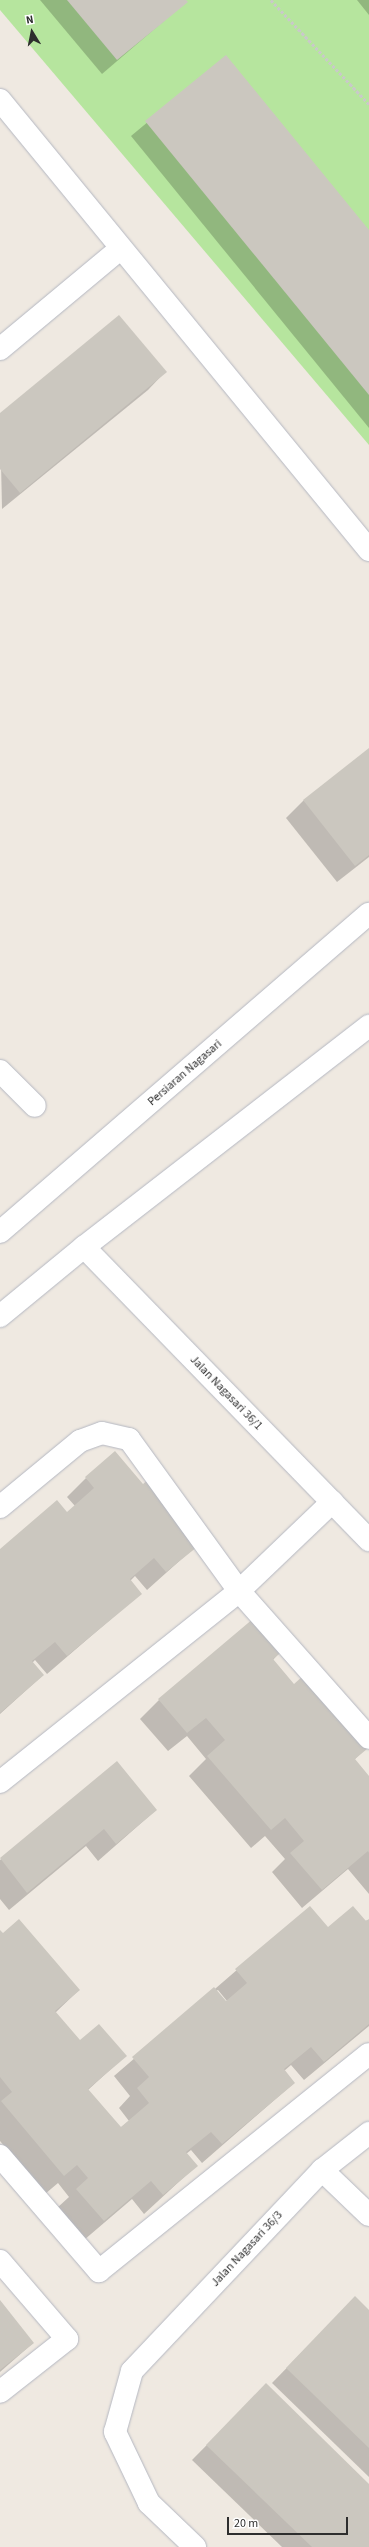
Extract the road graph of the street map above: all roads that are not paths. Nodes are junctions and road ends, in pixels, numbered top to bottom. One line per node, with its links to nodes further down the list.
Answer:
1 (0, 100): 2 (street)
2 (120, 249): 3 (street); 4 (street)
3 (0, 349)
4 (369, 550)
5 (369, 914): 9 (street, Persiaran Nagasari)
6 (369, 1026): 10 (street)
7 (0, 1071): 8 (street)
8 (35, 1106)
9 (0, 1232)
10 (84, 1247): 11 (street); 12 (street, Jalan Nagasari 36/1)
11 (0, 1316)
12 (332, 1502): 14 (street, Jalan Nagasari 36/1); 15 (street)
13 (0, 1507): 15 (street)
14 (368, 1536)
15 (239, 1591): 16 (street); 17 (street)
16 (369, 1738)
17 (0, 1782)
18 (369, 2054): 20 (street)
19 (369, 2133): 21 (street, Jalan Nagasari 36/3)
20 (0, 2156)
21 (322, 2170): 22 (street); 25 (street, Jalan Nagasari 36/3)
22 (369, 2215)
23 (0, 2261): 24 (street)
24 (0, 2392)
25 (195, 2547)

